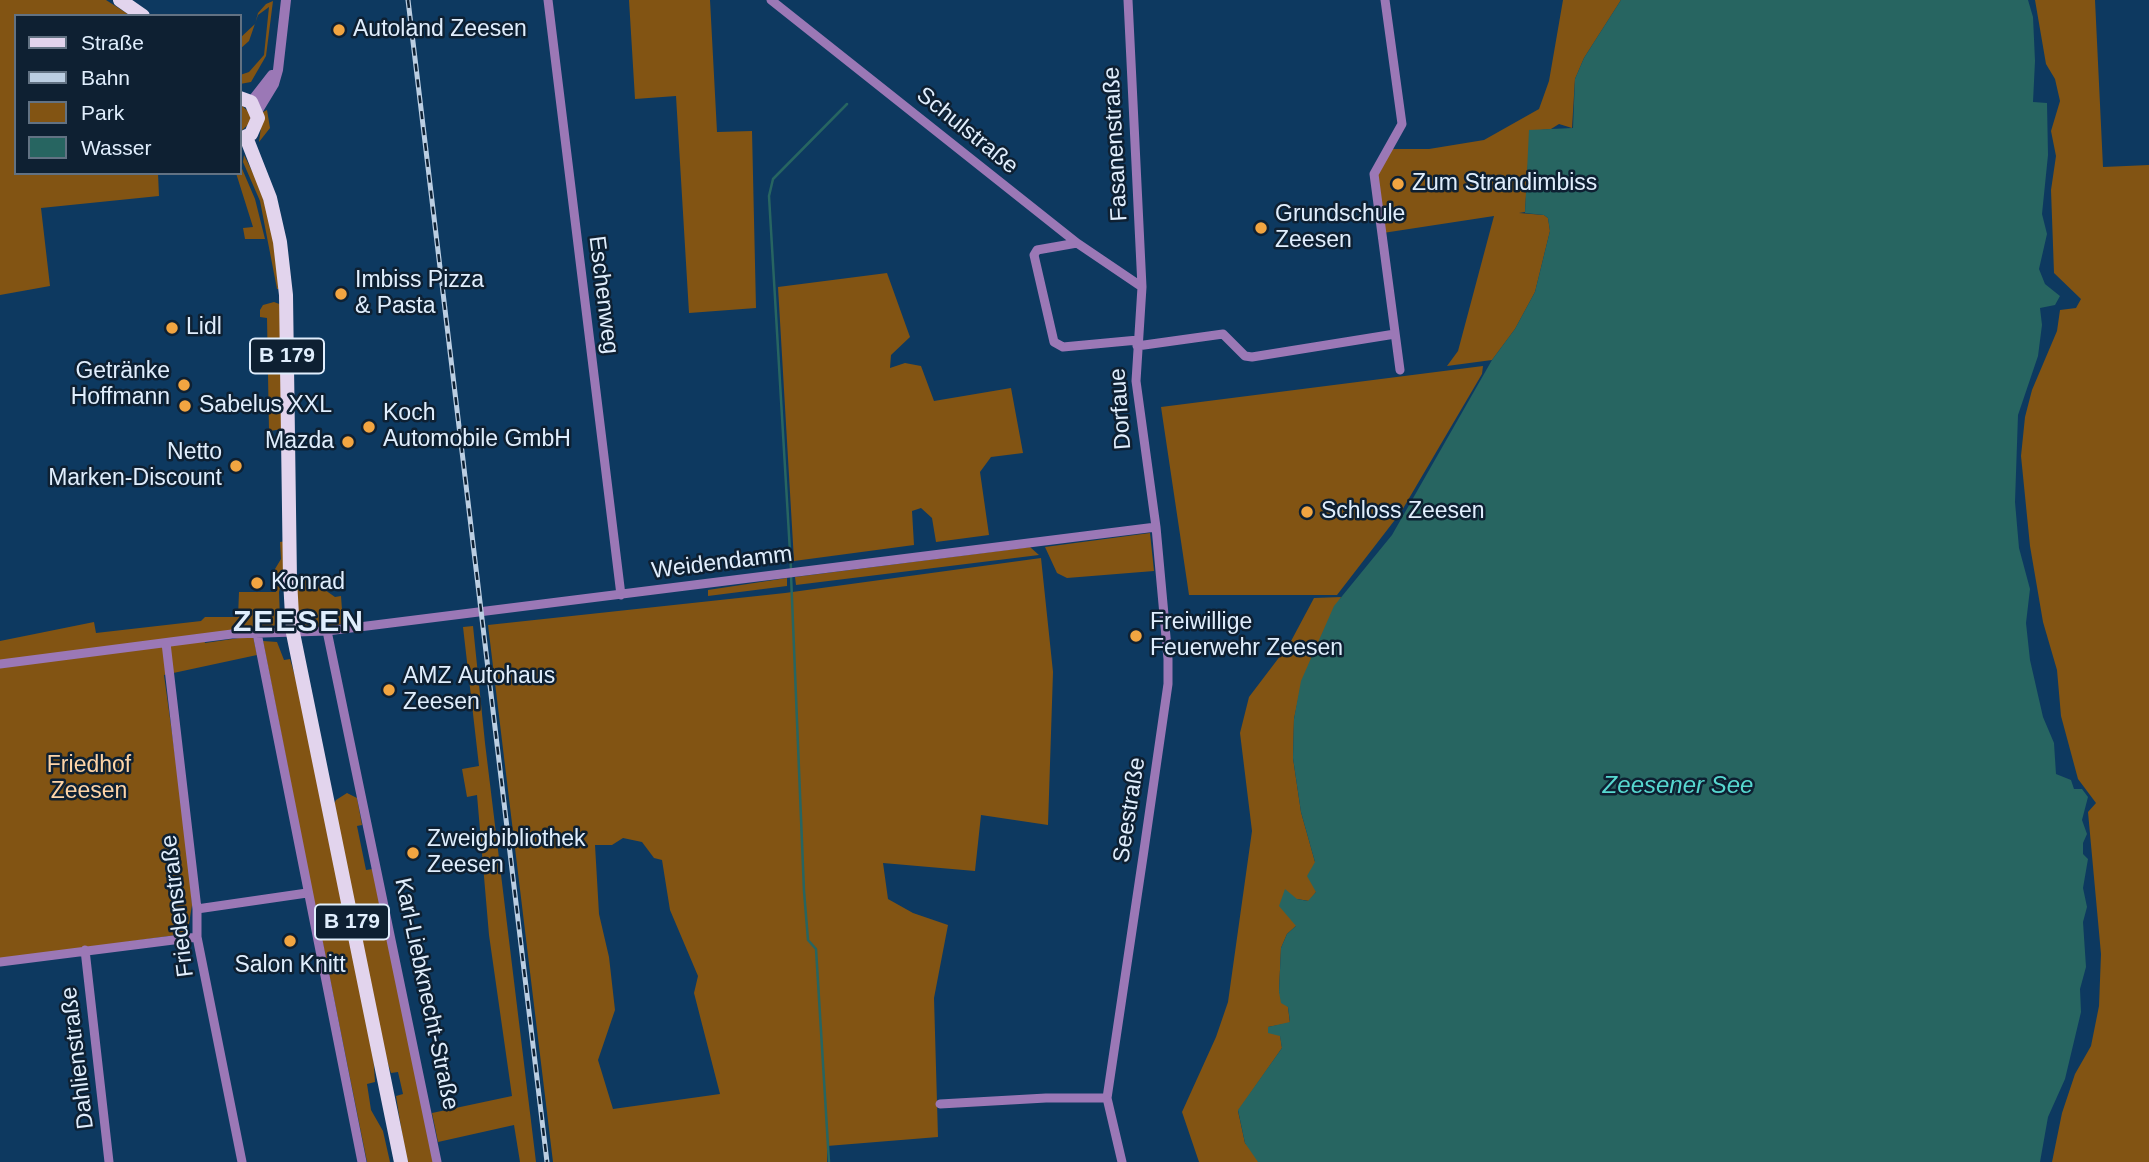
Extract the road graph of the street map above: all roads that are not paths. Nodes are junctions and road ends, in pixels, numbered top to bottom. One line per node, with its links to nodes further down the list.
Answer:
1 (120, 0): 7 (main road)
2 (286, 0): 8 (street)
3 (548, 0): 16 (street, Eschenweg)
4 (771, 0): 10 (street, Schulstraße)
5 (1128, 0): 11 (street, Fasanenstraße)
6 (1385, 0): 12 (street)
7 (140, 14)
8 (249, 104): 9 (main road, B 179)
9 (243, 138): 19 (main road, B 179)
10 (1077, 243): 11 (street, Schulstraße); 13 (street)
11 (1142, 287): 13 (street, Dorfaue)
12 (1395, 334): 13 (street); 14 (street)
13 (1137, 343): 15 (street, Dorfaue)
14 (1400, 370)
15 (1156, 527): 16 (street, Weidendamm); 27 (street, Seestraße)
16 (621, 595): 17 (street, Weidendamm)
17 (327, 631): 19 (street, Weidendamm); 33 (street, Karl-Liebknecht-Straße)
18 (257, 633): 19 (street, Weidendamm); 20 (street, Weidendamm); 22 (street)
19 (293, 634): 32 (main road, B 179)
20 (166, 643): 21 (street, Weidendamm); 23 (street, Friedenstraße)
21 (0, 664)
22 (307, 893): 23 (street); 31 (street)
23 (197, 909): 24 (street, Friedenstraße)
24 (197, 937): 25 (street); 30 (street, Friedenstraße)
25 (85, 950): 26 (street); 29 (street, Dahlienstraße)
26 (0, 962)
27 (1107, 1098): 28 (street); 34 (street, Seestraße)
28 (940, 1104)
29 (109, 1162)
30 (242, 1162)
31 (362, 1162)
32 (401, 1162)
33 (437, 1162)
34 (1122, 1162)

